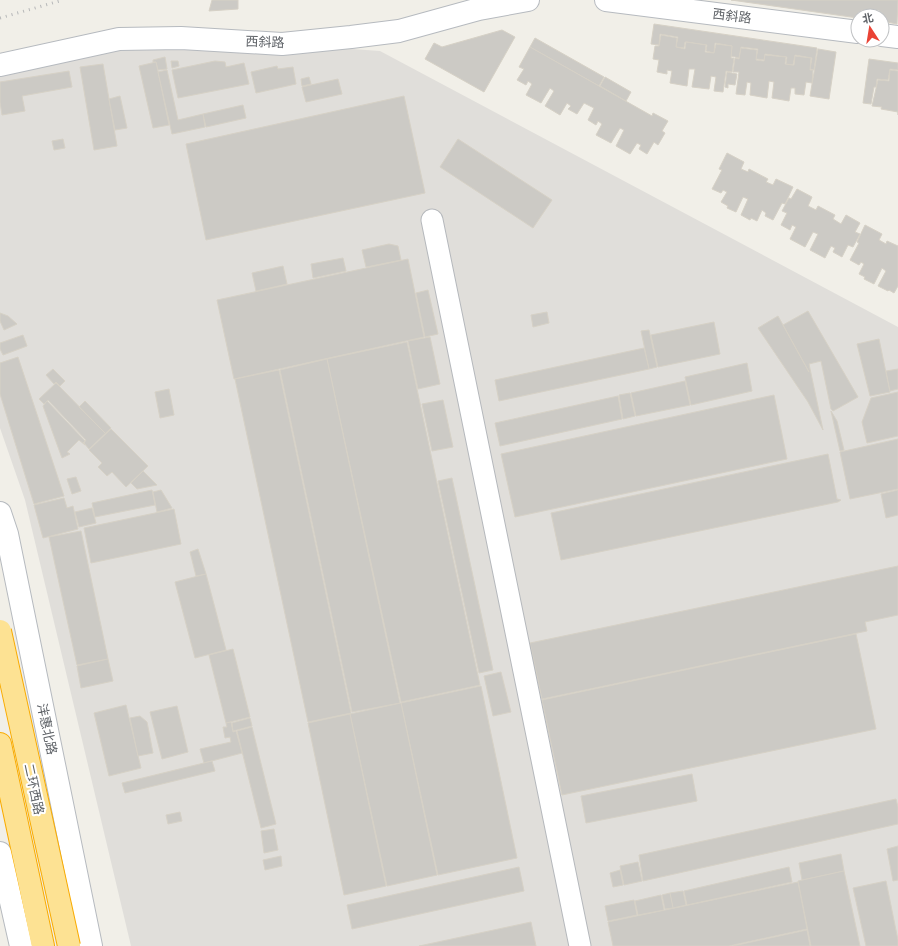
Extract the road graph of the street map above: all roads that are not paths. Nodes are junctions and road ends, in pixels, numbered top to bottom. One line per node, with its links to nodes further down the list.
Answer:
1 (528, 0): 4 (street, 西斜路)
2 (606, 0): 3 (street, 西斜路)
3 (850, 31)
4 (0, 65)
5 (432, 220): 14 (street)
6 (0, 513): 13 (street, 沣惠北路)
7 (0, 631): 12 (highway, 二环西路, bridge)
8 (0, 744): 11 (highway, 二环西路)
9 (0, 854): 10 (street)
10 (21, 946)
11 (43, 946)
12 (69, 946)
13 (91, 946)
14 (580, 946)

